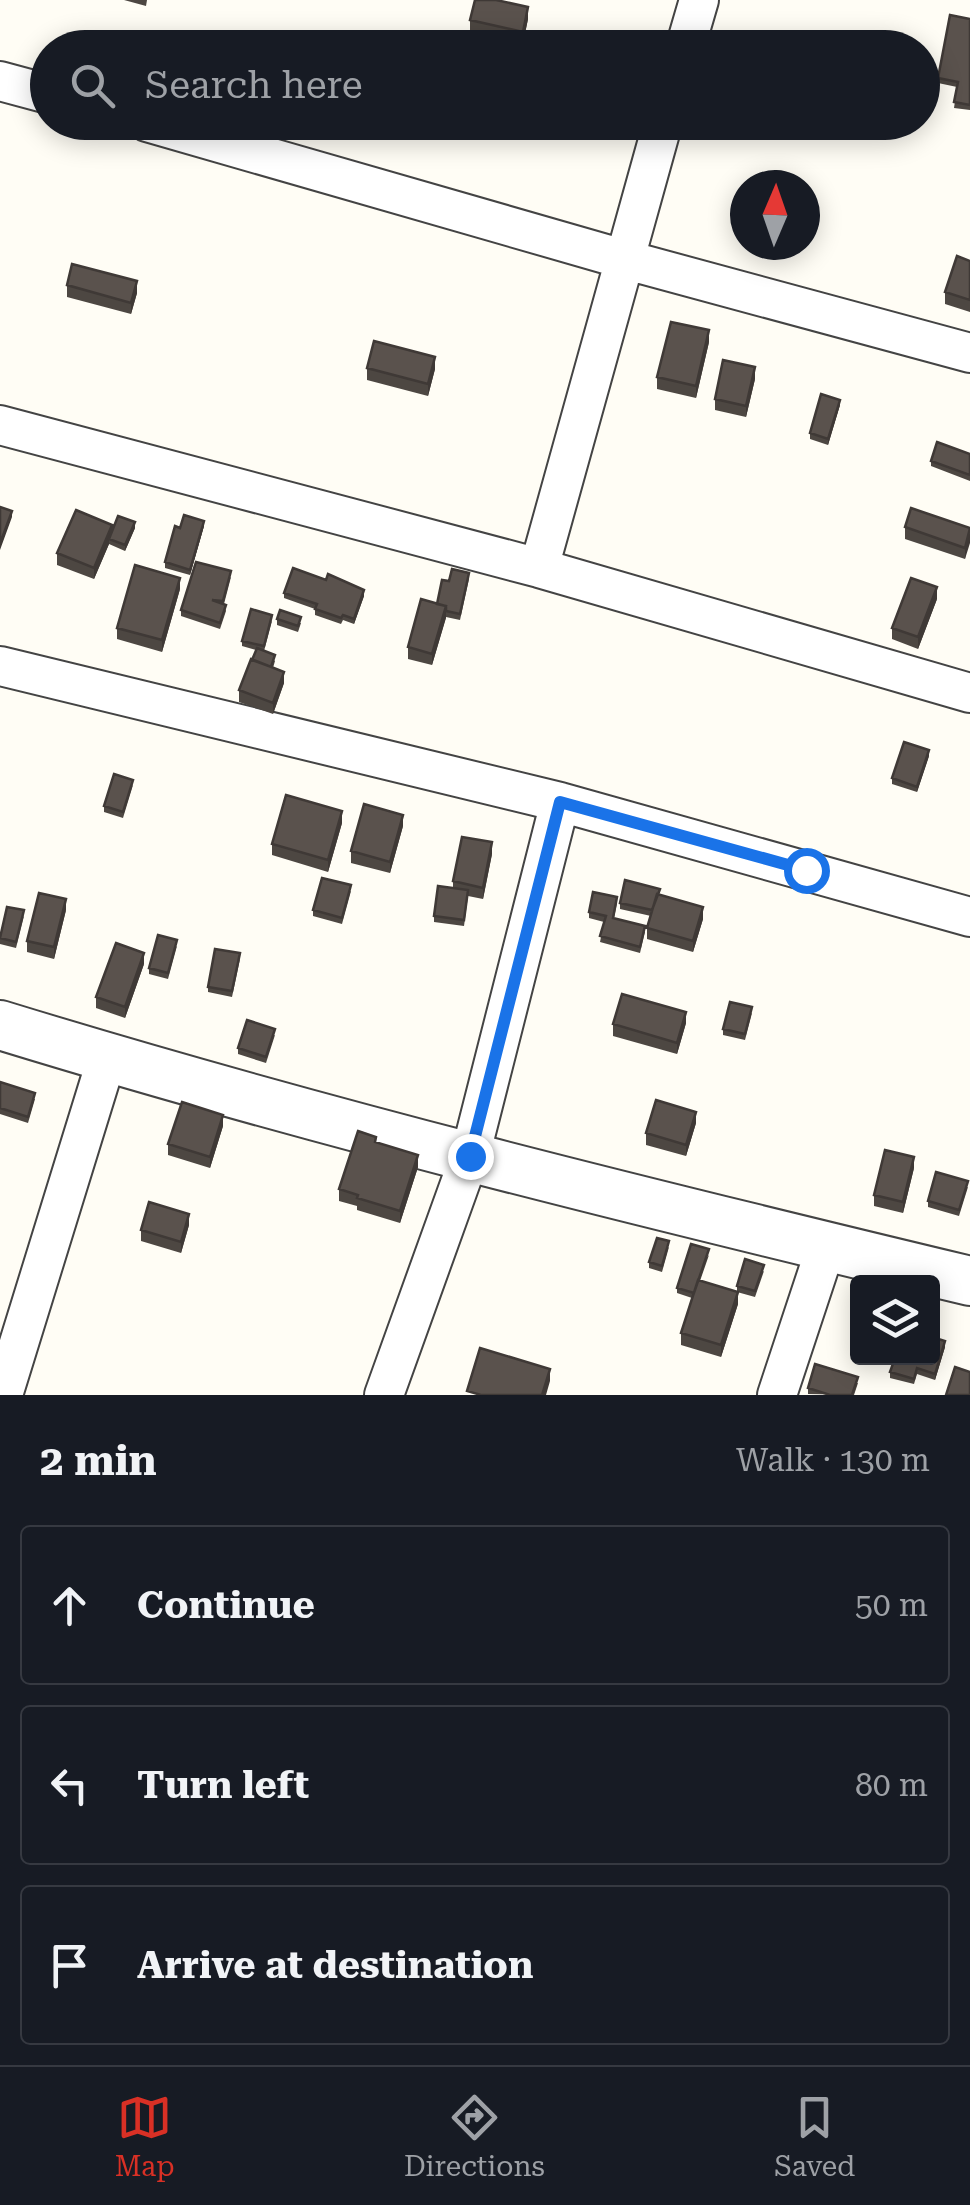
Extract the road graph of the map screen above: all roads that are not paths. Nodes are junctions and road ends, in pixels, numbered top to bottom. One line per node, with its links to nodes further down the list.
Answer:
1 (699, 0): 2 (street)
2 (690, 30)
3 (0, 80): 4 (street)
4 (30, 89)
5 (209, 140): 7 (street)
6 (658, 140): 7 (street)
7 (624, 259): 8 (street); 10 (street)
8 (970, 353)
9 (0, 425): 10 (street)
10 (539, 568): 12 (street)
11 (0, 666): 13 (street)
12 (970, 693)
13 (560, 802): 14 (street); 17 (street)
14 (970, 916)
15 (0, 1025): 16 (street)
16 (106, 1058): 17 (street); 20 (street)
17 (470, 1156): 18 (street); 21 (street)
18 (826, 1246): 19 (street); 22 (street)
19 (970, 1282)
20 (3, 1395)
21 (384, 1395)
22 (777, 1395)

